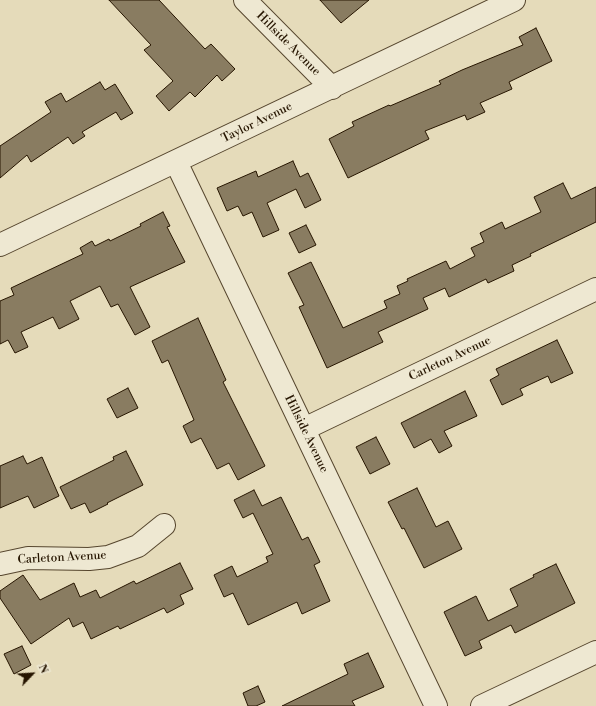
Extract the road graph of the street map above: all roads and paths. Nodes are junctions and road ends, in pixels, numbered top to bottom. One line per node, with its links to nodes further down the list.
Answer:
1 (245, 0): 3 (street, Hillside Avenue)
2 (514, 0): 3 (street, Taylor Avenue)
3 (332, 88): 4 (street, Taylor Avenue)
4 (176, 162): 5 (street, Taylor Avenue); 7 (street, Hillside Avenue)
5 (0, 245)
6 (596, 289): 7 (street, Carleton Avenue)
7 (304, 429): 11 (street, Hillside Avenue)
8 (164, 524): 9 (street, Carleton Avenue)
9 (0, 564)
10 (596, 652): 12 (street)
11 (436, 706)
12 (482, 706)

